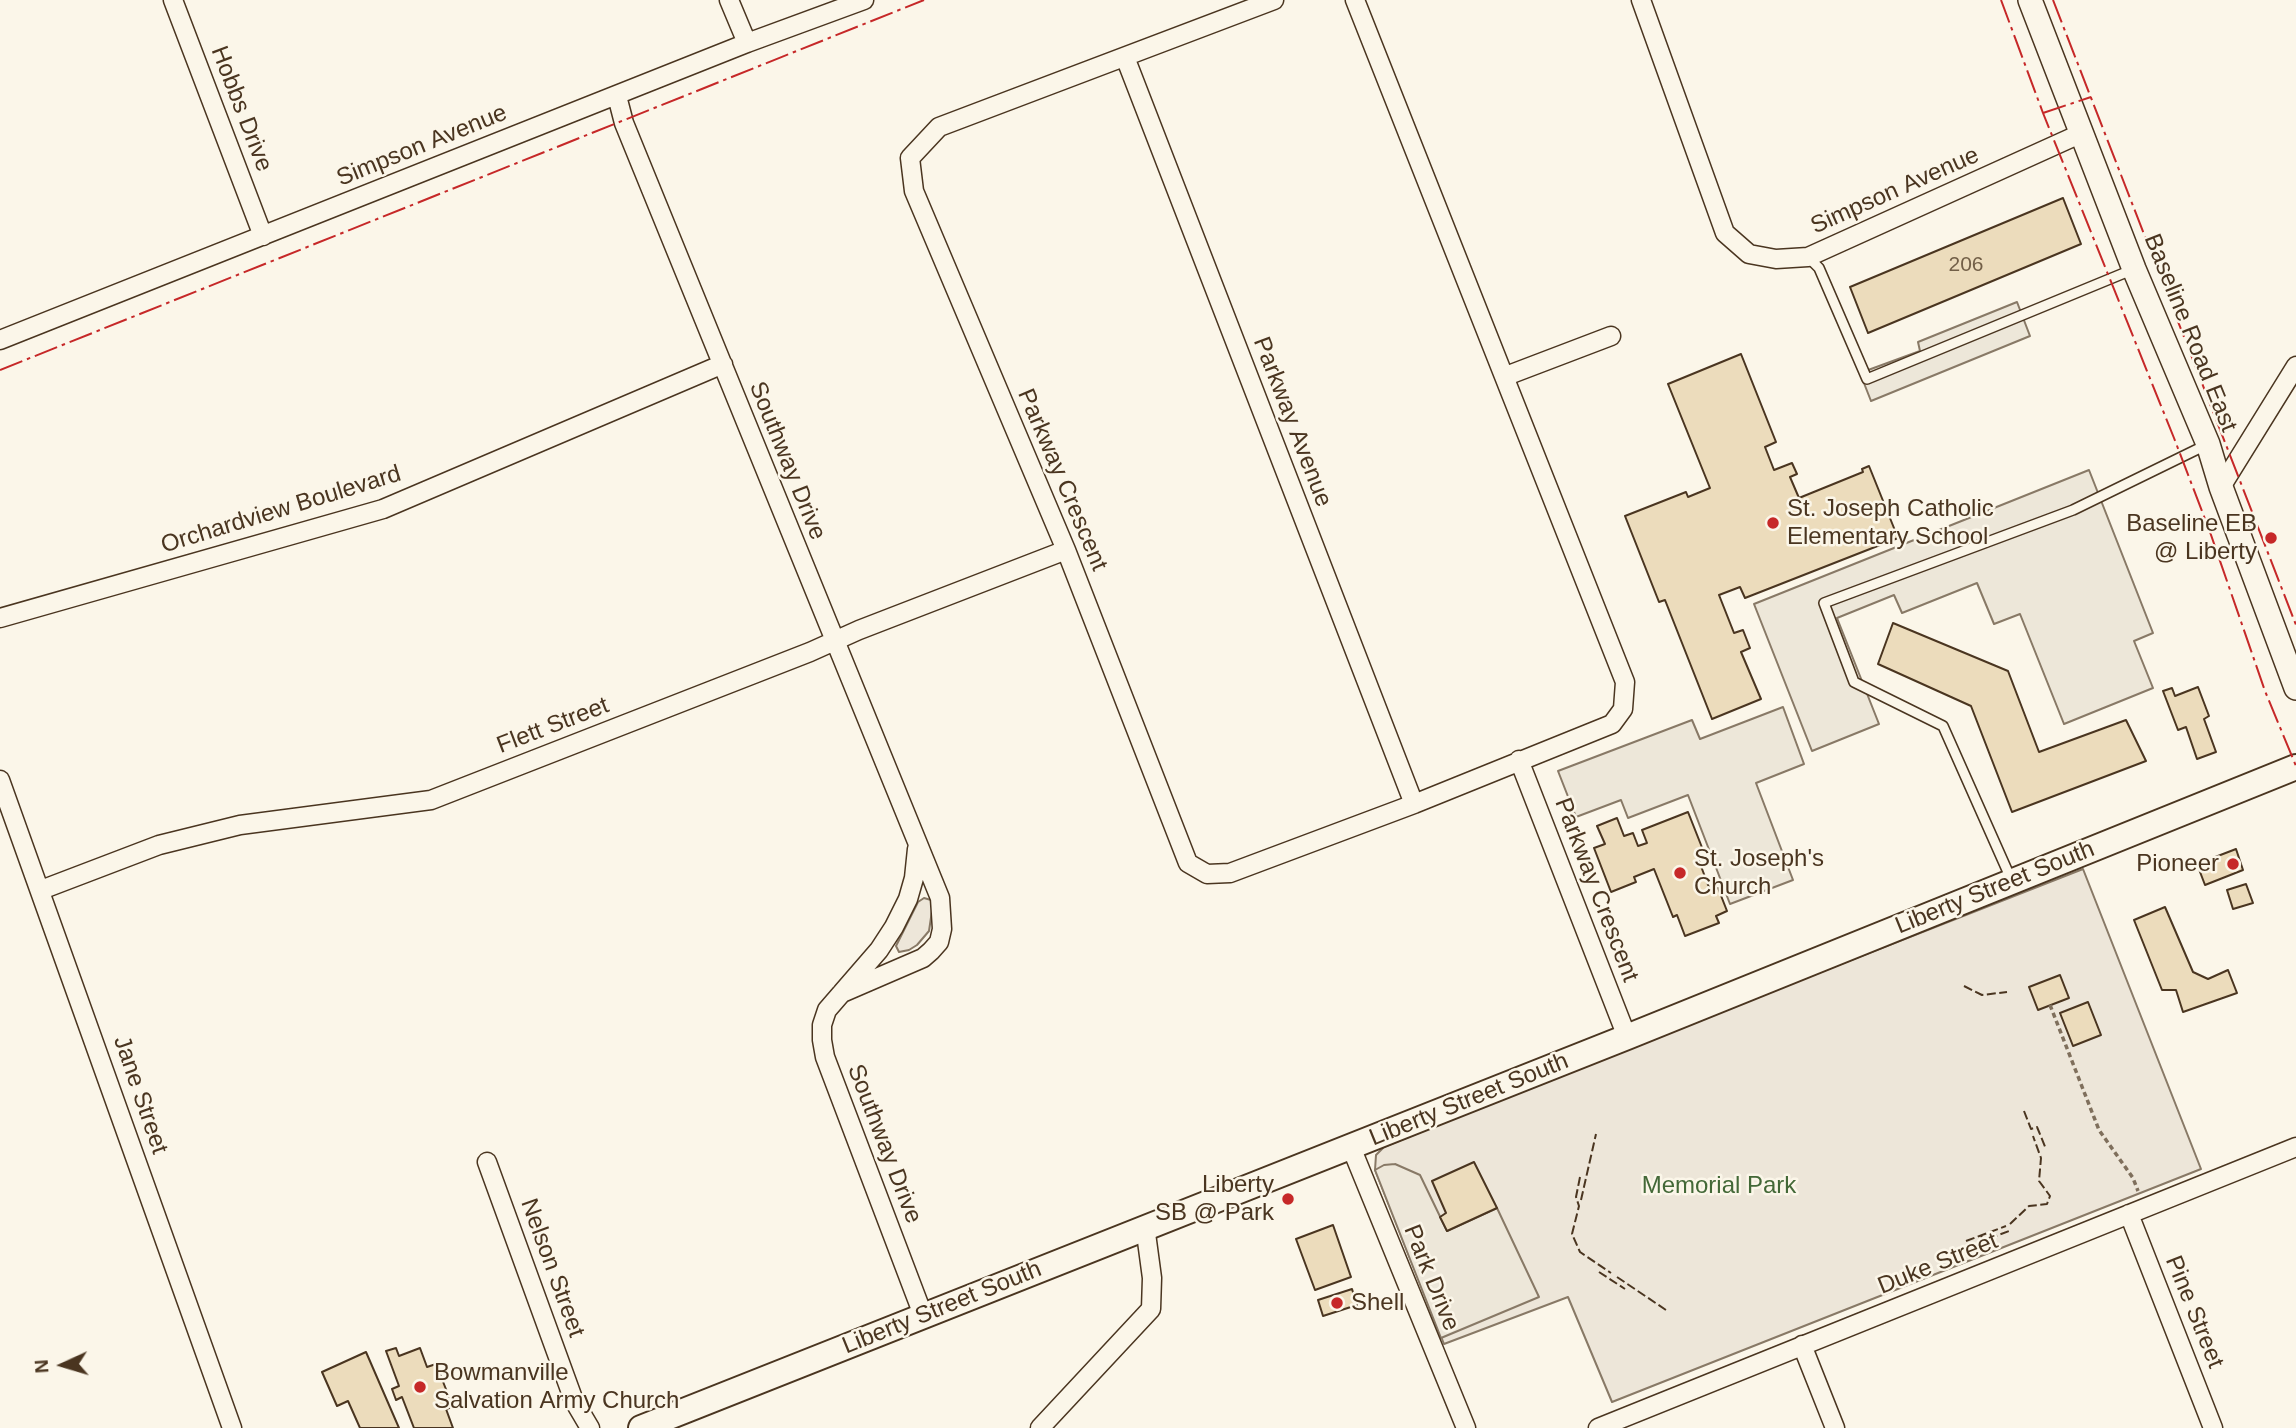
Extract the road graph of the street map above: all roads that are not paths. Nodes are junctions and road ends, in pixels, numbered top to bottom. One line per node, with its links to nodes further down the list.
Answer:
1 (173, 0): 12 (street, Hobbs Drive)
2 (730, 0): 8 (street)
3 (864, 0): 8 (street, Simpson Avenue)
4 (1274, 0): 9 (street, Parkway Crescent)
5 (1355, 0): 19 (street, Parkway Crescent)
6 (1641, 0): 13 (street, Simpson Avenue)
7 (2031, 0): 11 (street, Baseline Road East)
8 (747, 43): 10 (street, Simpson Avenue)
9 (1125, 57): 22 (street, Parkway Crescent); 29 (street, Parkway Avenue)
10 (617, 96): 12 (street, Simpson Avenue); 17 (street, Southway Drive)
11 (2082, 133): 13 (street, Simpson Avenue); 14 (street, Baseline Road East)
12 (263, 236): 16 (street, Simpson Avenue)
13 (1808, 257): 14 (lane)
14 (2134, 269): 20 (street, Baseline Road East)
15 (1611, 336): 19 (street)
16 (0, 340)
17 (723, 364): 23 (street, Orchardview Boulevard); 24 (street, Southway Drive)
18 (2296, 366): 21 (street)
19 (1506, 376): 26 (street, Parkway Crescent)
20 (2208, 444): 21 (street, Baseline Road East); 31 (lane)
21 (2221, 487): 25 (street, Baseline Road East)
22 (1066, 550): 24 (street, Flett Street); 29 (street, Parkway Crescent)
23 (0, 618)
24 (834, 640): 30 (street, Southway Drive); 32 (street, Flett Street)
25 (2296, 688)
26 (1519, 760): 29 (street, Parkway Crescent); 34 (street, Parkway Crescent)
27 (2296, 767): 31 (main road, Liberty Street South)
28 (0, 780): 32 (street, Jane Street)
29 (1414, 804)
30 (917, 842): 33 (street, Southway Drive); 33 (street, Southway Drive)
31 (2012, 881): 34 (main road, Liberty Street South)
32 (41, 890): 42 (street, Jane Street)
33 (842, 993): 40 (street, Southway Drive)
34 (1627, 1037): 35 (main road, Liberty Street South)
35 (1351, 1147): 39 (main road, Liberty Street South); 46 (street, Park Drive)
36 (2296, 1147): 38 (street, Duke Street)
37 (487, 1162): 43 (street, Nelson Street)
38 (2129, 1214): 41 (street, Duke Street); 49 (street, Pine Street)
39 (1145, 1226): 40 (main road, Liberty Street South); 45 (street)
40 (923, 1315): 44 (main road, Liberty Street South)
41 (1802, 1345): 47 (street, Duke Street); 48 (street)
42 (232, 1428)
43 (590, 1428)
44 (641, 1428)
45 (1040, 1428)
46 (1466, 1428)
47 (1598, 1428)
48 (1835, 1428)
49 (2213, 1428)

